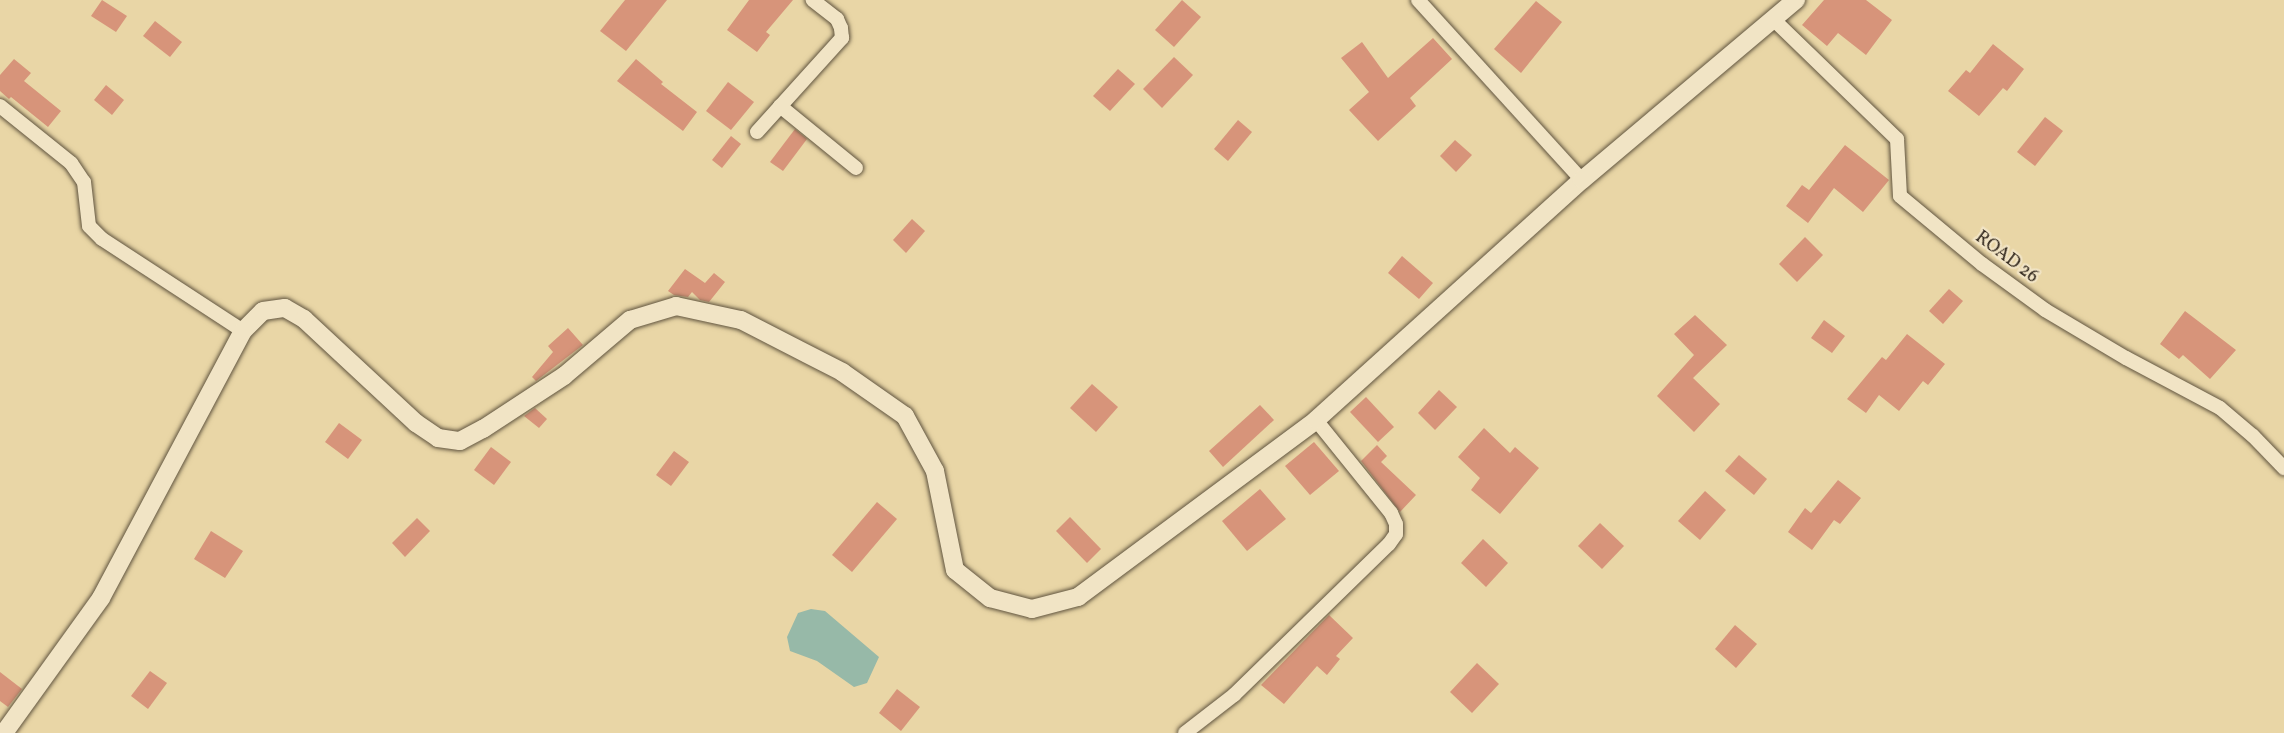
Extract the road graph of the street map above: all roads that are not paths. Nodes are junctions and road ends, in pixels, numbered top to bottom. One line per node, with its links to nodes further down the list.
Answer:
1 (813, 0): 6 (street)
2 (1418, 0): 9 (street)
3 (1796, 0): 4 (main road)
4 (1773, 19): 9 (main road); 12 (street, ROAD 26)
5 (0, 106): 10 (street)
6 (780, 106): 7 (street); 8 (street)
7 (757, 132)
8 (856, 168)
9 (1582, 180): 11 (main road)
10 (243, 331): 11 (main road); 13 (main road)
11 (1316, 420): 14 (street)
12 (2284, 468)
13 (4, 733)
14 (1185, 733)

